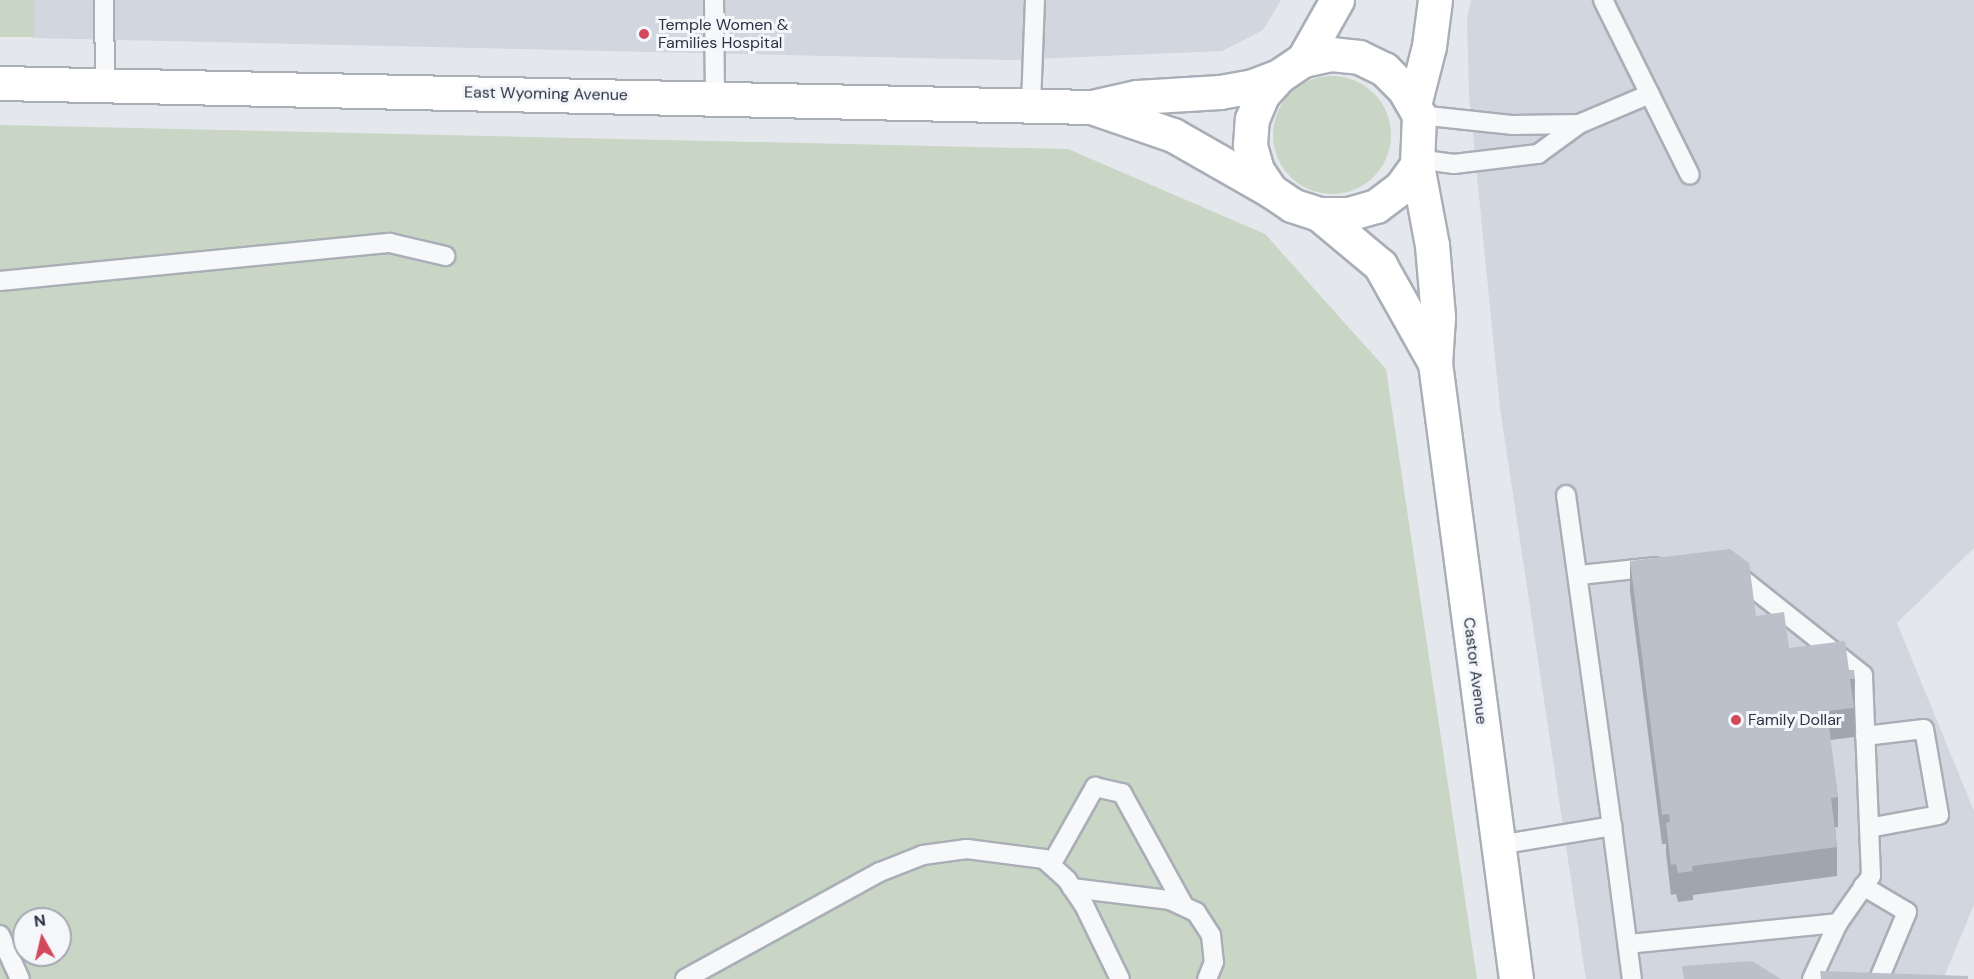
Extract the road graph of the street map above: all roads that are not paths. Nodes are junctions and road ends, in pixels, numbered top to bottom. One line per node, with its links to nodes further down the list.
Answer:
1 (104, 0): 9 (lane)
2 (714, 0): 11 (lane)
3 (1035, 0): 12 (lane)
4 (1337, 0): 7 (main road)
5 (1435, 0): 14 (main road)
6 (1603, 0): 10 (lane)
7 (1291, 68): 13 (main road, East Wyoming Avenue); 14 (main road); 18 (main road)
8 (0, 83): 9 (main road, East Wyoming Avenue)
9 (105, 85): 11 (main road, East Wyoming Avenue)
10 (1650, 94): 15 (lane); 17 (lane)
11 (716, 97): 12 (main road, East Wyoming Avenue)
12 (1031, 104): 13 (main road, East Wyoming Avenue)
13 (1091, 107): 18 (main road, East Wyoming Avenue)
14 (1416, 110): 15 (lane); 16 (main road)
15 (1580, 124): 16 (lane)
16 (1418, 162): 19 (main road); 22 (main road, Castor Avenue)
17 (1690, 175)
18 (1271, 191): 19 (main road)
19 (1319, 214): 22 (main road, Castor Avenue)
20 (445, 256): 21 (lane)
21 (0, 281)
22 (1436, 363): 30 (main road, Castor Avenue)
23 (1566, 495): 26 (lane)
24 (1672, 567): 26 (lane)
25 (1717, 567): 27 (lane)
26 (1580, 576): 28 (lane)
27 (1865, 736): 29 (lane); 29 (lane)
28 (1611, 826): 30 (lane); 37 (lane)
29 (1869, 828): 32 (lane)
30 (1499, 845): 42 (main road, Castor Avenue)
31 (1051, 865): 33 (lane); 34 (lane); 39 (lane)
32 (1863, 886): 35 (lane); 45 (lane)
33 (1072, 888): 34 (lane); 40 (lane)
34 (1184, 906): 41 (lane)
35 (1838, 923): 37 (lane); 44 (lane)
36 (0, 935): 38 (lane)
37 (1628, 944): 43 (lane)
38 (20, 979)
39 (685, 979)
40 (1120, 979)
41 (1207, 979)
42 (1516, 979)
43 (1632, 979)
44 (1812, 979)
45 (1879, 979)

